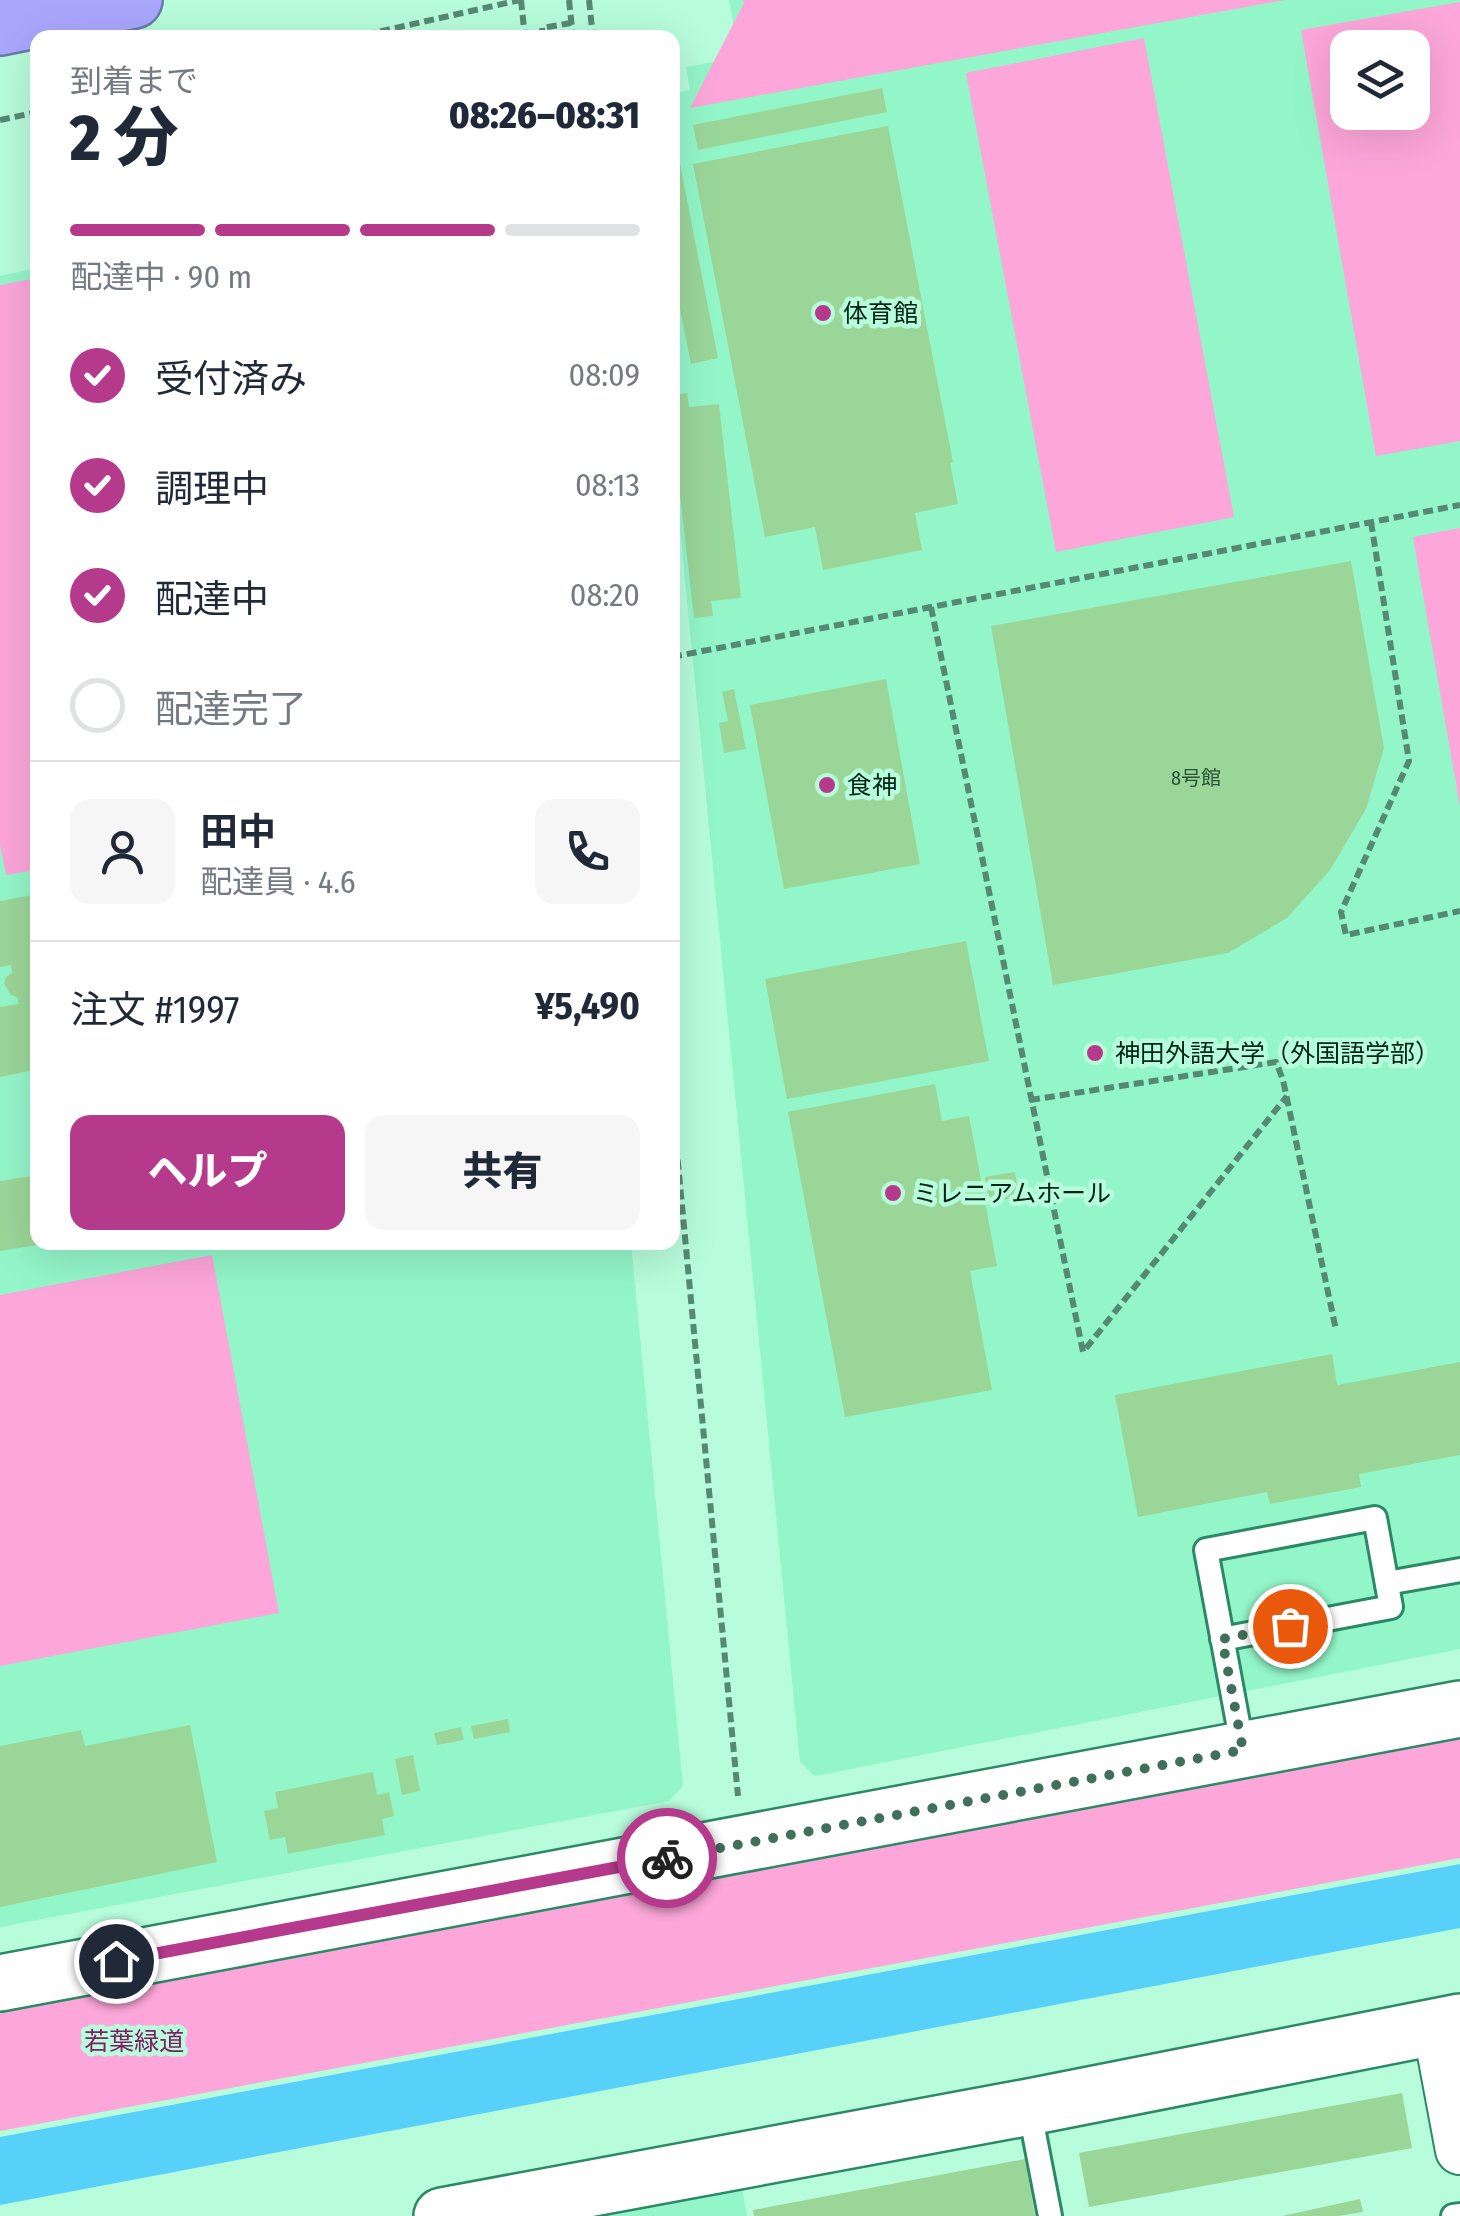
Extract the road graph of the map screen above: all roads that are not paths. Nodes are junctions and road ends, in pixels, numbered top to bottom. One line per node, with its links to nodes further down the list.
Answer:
1 (74, 0): 3 (highway)
2 (134, 0): 4 (highway)
3 (0, 18)
4 (0, 27)
5 (1460, 1570): 6 (lane)
6 (1387, 1583): 7 (lane); 7 (lane)
7 (1222, 1639): 9 (lane)
8 (1460, 1709): 9 (street)
9 (1243, 1750): 10 (street)
10 (0, 1983)
11 (1448, 2024): 12 (street); 13 (street)
12 (1029, 2107): 14 (street); 15 (lane)
13 (1460, 2150)
14 (442, 2216)
15 (1050, 2216)

